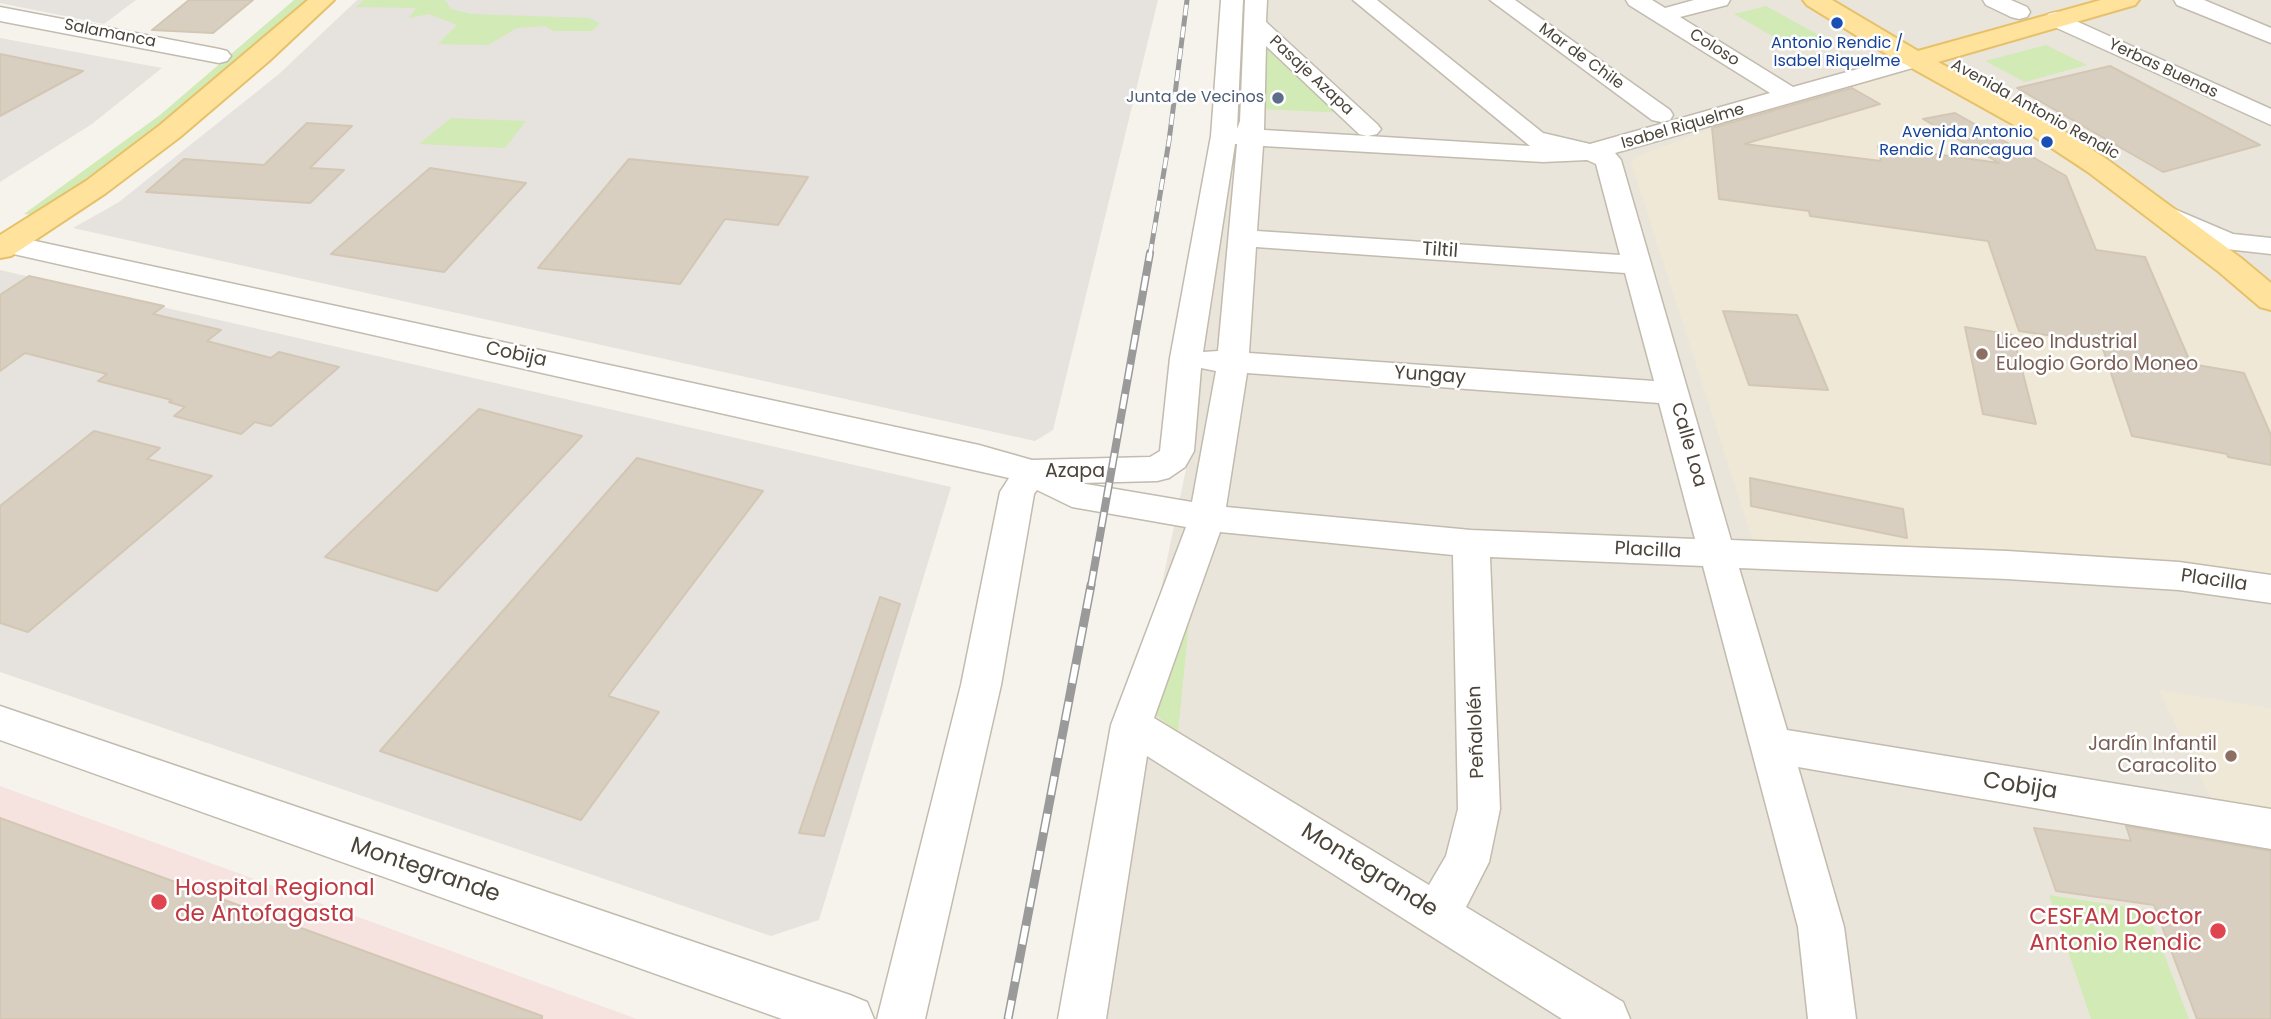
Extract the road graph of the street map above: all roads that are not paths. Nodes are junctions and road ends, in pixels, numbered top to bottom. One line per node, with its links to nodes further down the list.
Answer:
1 (288, 0): 18 (main road)
2 (321, 0): 33 (main road)
3 (1364, 0): 27 (street)
4 (1501, 0): 23 (street, Mar de Chile)
5 (1637, 0): 15 (street, Coloso)
6 (1719, 0): 15 (street)
7 (1815, 0): 19 (main road, Avenida Antonio Rendic)
8 (1994, 0): 13 (street)
9 (2127, 0): 12 (main road, Isabel Riquelme)
10 (2185, 0): 16 (street)
11 (1248, 8): 25 (street, Azapa); 26 (street, Pasaje Azapa)
12 (2058, 10): 13 (main road, Isabel Riquelme); 17 (main road, Isabel Riquelme); 24 (street, Yerbas Buenas)
13 (2018, 12): 19 (main road, Isabel Riquelme)
14 (0, 15): 18 (street, Salamanca)
15 (1661, 15): 20 (street, Coloso)
16 (2271, 36)
17 (1993, 39): 19 (main road, Isabel Riquelme); 21 (main road)
18 (236, 43): 33 (main road)
19 (1915, 51): 20 (street, Isabel Riquelme); 21 (main road, Avenida Antonio Rendic); 22 (street, Isabel Riquelme); 29 (main road, Avenida Antonio Rendic)
20 (1768, 83): 22 (street, Coloso); 23 (street, Isabel Riquelme)
21 (1992, 83): 30 (main road, Avenida Antonio Rendic)
22 (1791, 96): 28 (street, Isabel Riquelme)
23 (1661, 115): 27 (street, Isabel Riquelme)
24 (2271, 118)
25 (1238, 128): 26 (street, Isabel Riquelme); 28 (street, Isabel Riquelme); 32 (street, Azapa); 39 (street, Azapa)
26 (1368, 128): 27 (street, Isabel Riquelme)
27 (1534, 139): 28 (street)
28 (1591, 152): 36 (street, Calle Loa)
29 (2161, 211): 34 (street, Avenida Antonio Rendic); 38 (main road, Avenida Antonio Rendic)
30 (2210, 219): 31 (street); 34 (main road, Avenida Antonio Rendic)
31 (2271, 235)
32 (1244, 237): 36 (street, Tiltil); 40 (street, Azapa)
33 (2, 240): 42 (street, Cobija)
34 (2240, 244): 35 (street); 37 (main road, Avenida Antonio Rendic)
35 (2271, 246)
36 (1636, 265): 41 (street, Calle Loa)
37 (2271, 271)
38 (2271, 300)
39 (1186, 358): 40 (street, Yungay); 42 (street, Azapa)
40 (1233, 362): 41 (street, Yungay); 43 (street, Azapa)
41 (1674, 393): 45 (street, Calle Loa)
42 (1032, 472): 43 (street, Placilla); 53 (street, Azapa)
43 (1207, 518): 44 (street, Placilla); 48 (street, Azapa)
44 (1471, 543): 45 (street, Placilla); 51 (street, Peñalolén)
45 (1719, 555): 46 (street, Placilla); 49 (street, Calle Loa)
46 (2271, 589)
47 (0, 723): 52 (street, Montegrande)
48 (1130, 725): 51 (street, Montegrande); 54 (street, Azapa)
49 (1770, 745): 50 (street, Cobija); 56 (street, Calle Loa)
50 (2271, 829)
51 (1438, 913): 55 (street, Montegrande)
52 (850, 1019)
53 (901, 1019)
54 (1082, 1019)
55 (1606, 1019)
56 (1832, 1019)

